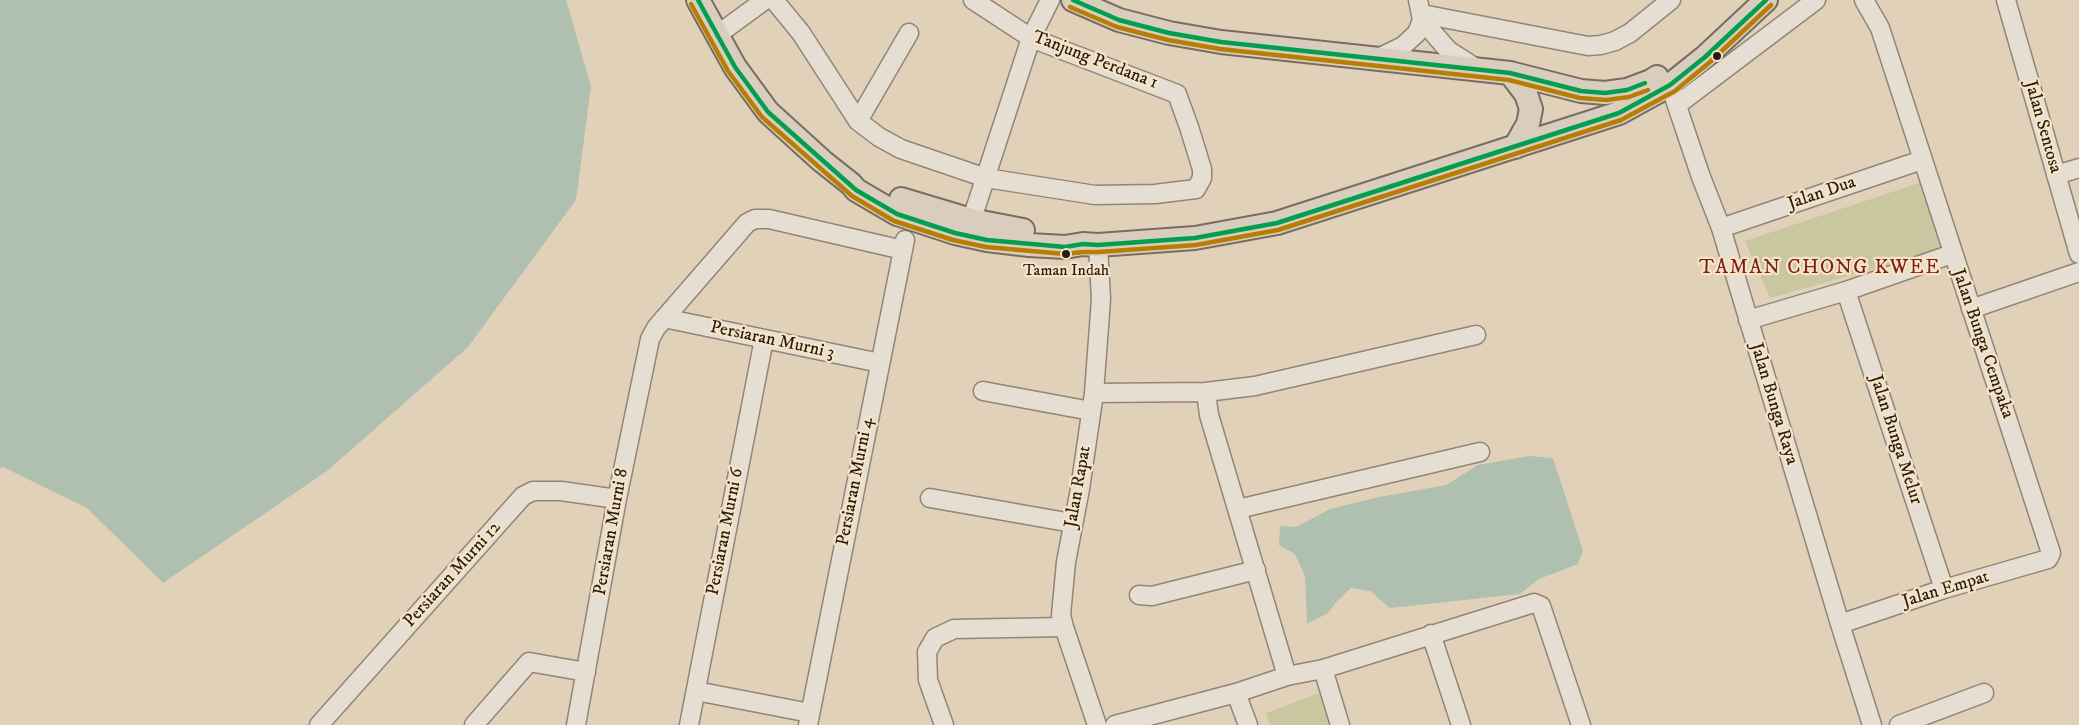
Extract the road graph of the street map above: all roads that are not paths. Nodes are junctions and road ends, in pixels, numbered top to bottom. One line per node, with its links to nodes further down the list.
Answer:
1 (698, 0): 15 (main road)
2 (765, 0): 15 (street)
3 (774, 0): 21 (street)
4 (973, 0): 16 (street, Tanjung Perdana 1)
5 (1050, 0): 16 (street)
6 (1671, 0): 13 (street)
7 (1744, 0): 19 (main road)
8 (1766, 0): 20 (main road)
9 (1816, 0): 20 (street)
10 (1864, 0): 23 (street, Jalan Bunga Cempaka)
11 (2006, 0): 25 (street, Jalan Sentosa)
12 (1087, 3): 17 (main road)
13 (1421, 11): 17 (street); 18 (street)
14 (909, 33): 21 (street)
15 (717, 35): 27 (main road)
16 (1031, 38): 26 (street); 26 (street, Tanjung Perdana 1)
17 (1376, 59): 18 (main road)
18 (1480, 71): 19 (main road)
19 (1510, 73): 22 (main road)
20 (1674, 95): 22 (main road); 28 (street, Jalan Bunga Raya)
21 (858, 121): 26 (street)
22 (1515, 147): 31 (main road)
23 (1922, 160): 28 (street, Jalan Dua); 32 (street, Jalan Bunga Cempaka)
24 (2079, 168): 25 (street)
25 (2056, 174): 33 (street, Jalan Sentosa)
26 (986, 178): 29 (street)
27 (856, 189): 29 (main road); 30 (main road)
28 (1721, 228): 38 (street, Jalan Bunga Raya)
29 (964, 229): 30 (main road); 31 (main road)
30 (904, 244): 37 (street); 41 (street, Persiaran Murni 4)
31 (1090, 244): 44 (street, Jalan Rapat)
32 (1952, 254): 35 (street); 36 (street, Jalan Bunga Cempaka)
33 (2079, 254)
34 (2079, 272): 36 (street)
35 (1846, 291): 38 (street); 52 (street, Jalan Bunga Melur)
36 (1971, 309): 50 (street, Jalan Bunga Cempaka)
37 (664, 318): 40 (street, Persiaran Murni 3); 47 (street, Persiaran Murni 8)
38 (1748, 320): 54 (street, Jalan Bunga Raya)
39 (1476, 335): 43 (street)
40 (764, 339): 41 (street, Persiaran Murni 3); 60 (street, Persiaran Murni 6)
41 (880, 363): 63 (street, Persiaran Murni 4)
42 (983, 391): 44 (street)
43 (1206, 392): 44 (street); 48 (street)
44 (1093, 402): 49 (street, Jalan Rapat)
45 (1480, 452): 48 (street)
46 (930, 498): 49 (street)
47 (617, 499): 58 (street, Persiaran Murni 8); 64 (street, Persiaran Murni 12)
48 (1238, 509): 51 (street)
49 (1072, 523): 55 (street, Jalan Rapat)
50 (2051, 553): 52 (street, Jalan Empat)
51 (1256, 570): 53 (street); 59 (street)
52 (1944, 589): 54 (street, Jalan Empat)
53 (1139, 595)
54 (1840, 624): 75 (street, Jalan Bunga Raya)
55 (1064, 627): 68 (street); 69 (street, Jalan Rapat)
56 (1431, 634): 57 (street); 73 (street); 74 (street)
57 (1323, 669): 59 (street); 72 (street)
58 (586, 672): 65 (street); 66 (street, Persiaran Murni 8)
59 (1287, 676): 61 (street)
60 (696, 691): 63 (street); 67 (street, Persiaran Murni 6)
61 (1236, 693): 70 (street); 71 (street)
62 (1984, 693): 76 (street)
63 (809, 719)
64 (319, 725)
65 (474, 725)
66 (576, 725)
67 (689, 725)
68 (944, 725)
69 (1097, 725)
70 (1115, 725)
71 (1248, 725)
72 (1340, 725)
73 (1461, 725)
74 (1581, 725)
75 (1872, 725)
76 (1899, 725)

